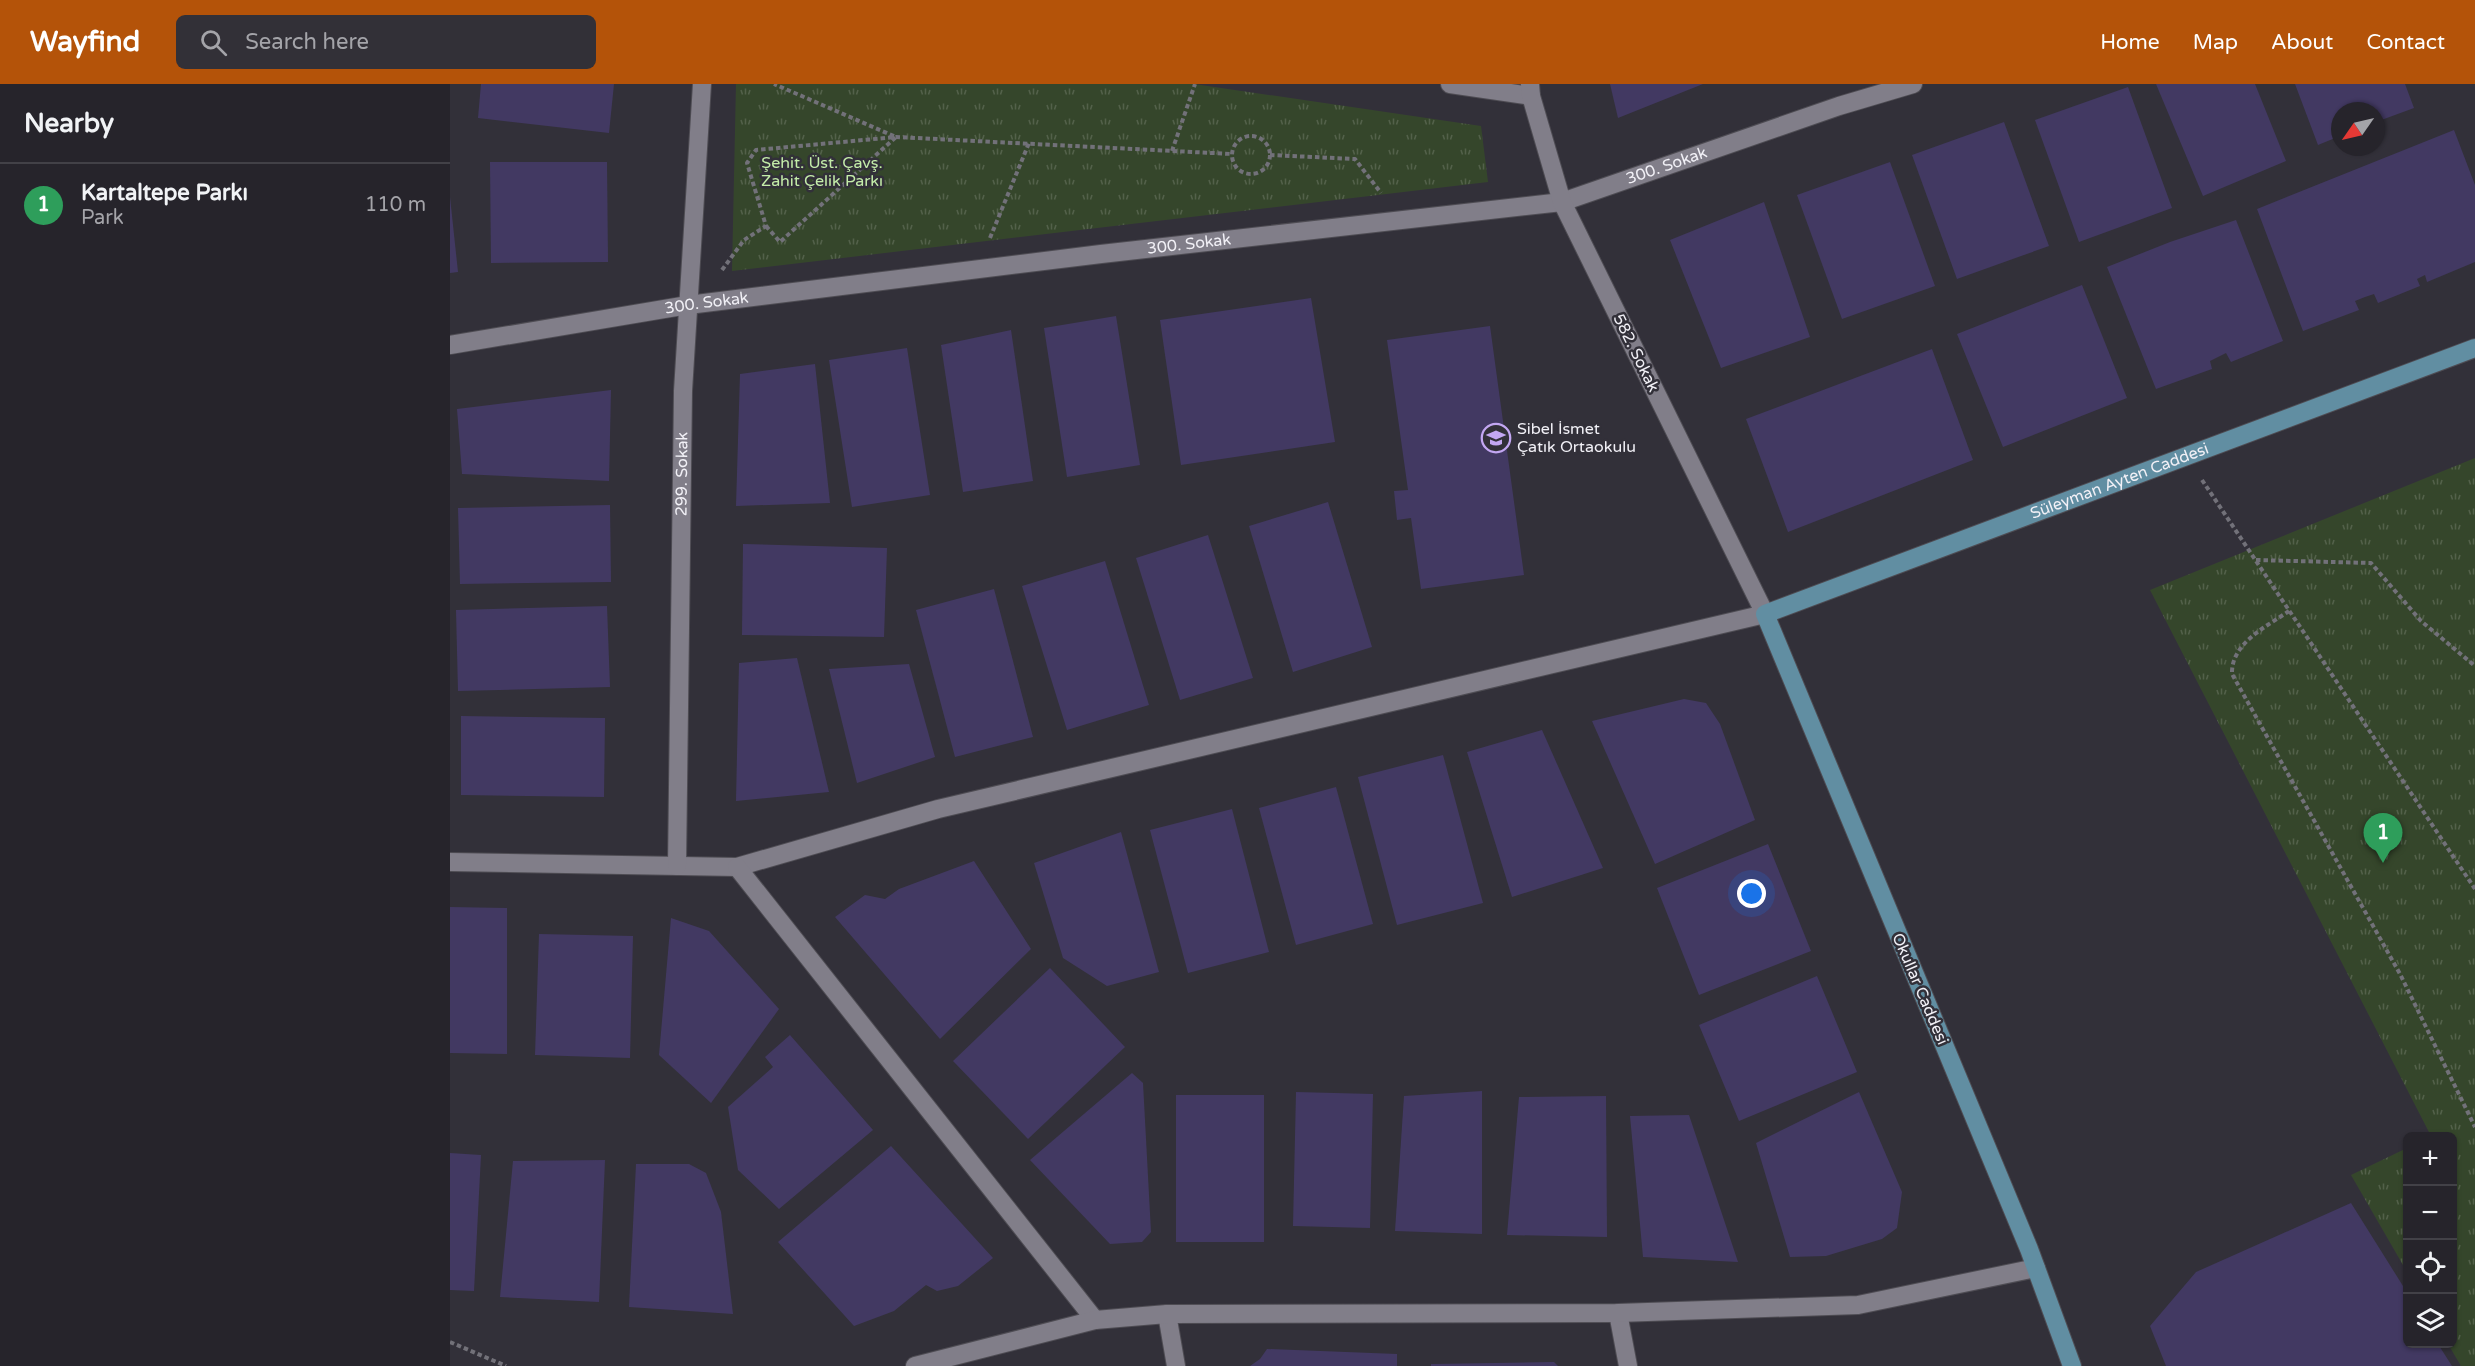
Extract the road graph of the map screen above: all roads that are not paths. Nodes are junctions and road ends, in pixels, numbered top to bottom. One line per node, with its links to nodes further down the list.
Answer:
1 (702, 84): 6 (street, 299. Sokak)
2 (1450, 84): 4 (street)
3 (1913, 84): 5 (street, 300. Sokak)
4 (1531, 90): 5 (street, 582. Sokak)
5 (1562, 202): 6 (street, 300. Sokak); 9 (street, 582. Sokak)
6 (688, 305): 7 (street, 300. Sokak); 11 (street, 299. Sokak)
7 (450, 345)
8 (2475, 348): 9 (street, Süleyman Ayten Caddesi)
9 (1765, 614): 12 (street); 13 (street, Okullar Caddesi)
10 (450, 862): 11 (street)
11 (677, 866): 12 (street)
12 (737, 867): 16 (street)
13 (2036, 1268): 14 (street); 20 (street, Okullar Caddesi)
14 (1618, 1313): 15 (street); 19 (street)
15 (1167, 1314): 16 (street); 18 (street)
16 (1095, 1320): 17 (street)
17 (915, 1366)
18 (1176, 1366)
19 (1628, 1366)
20 (2072, 1366)

